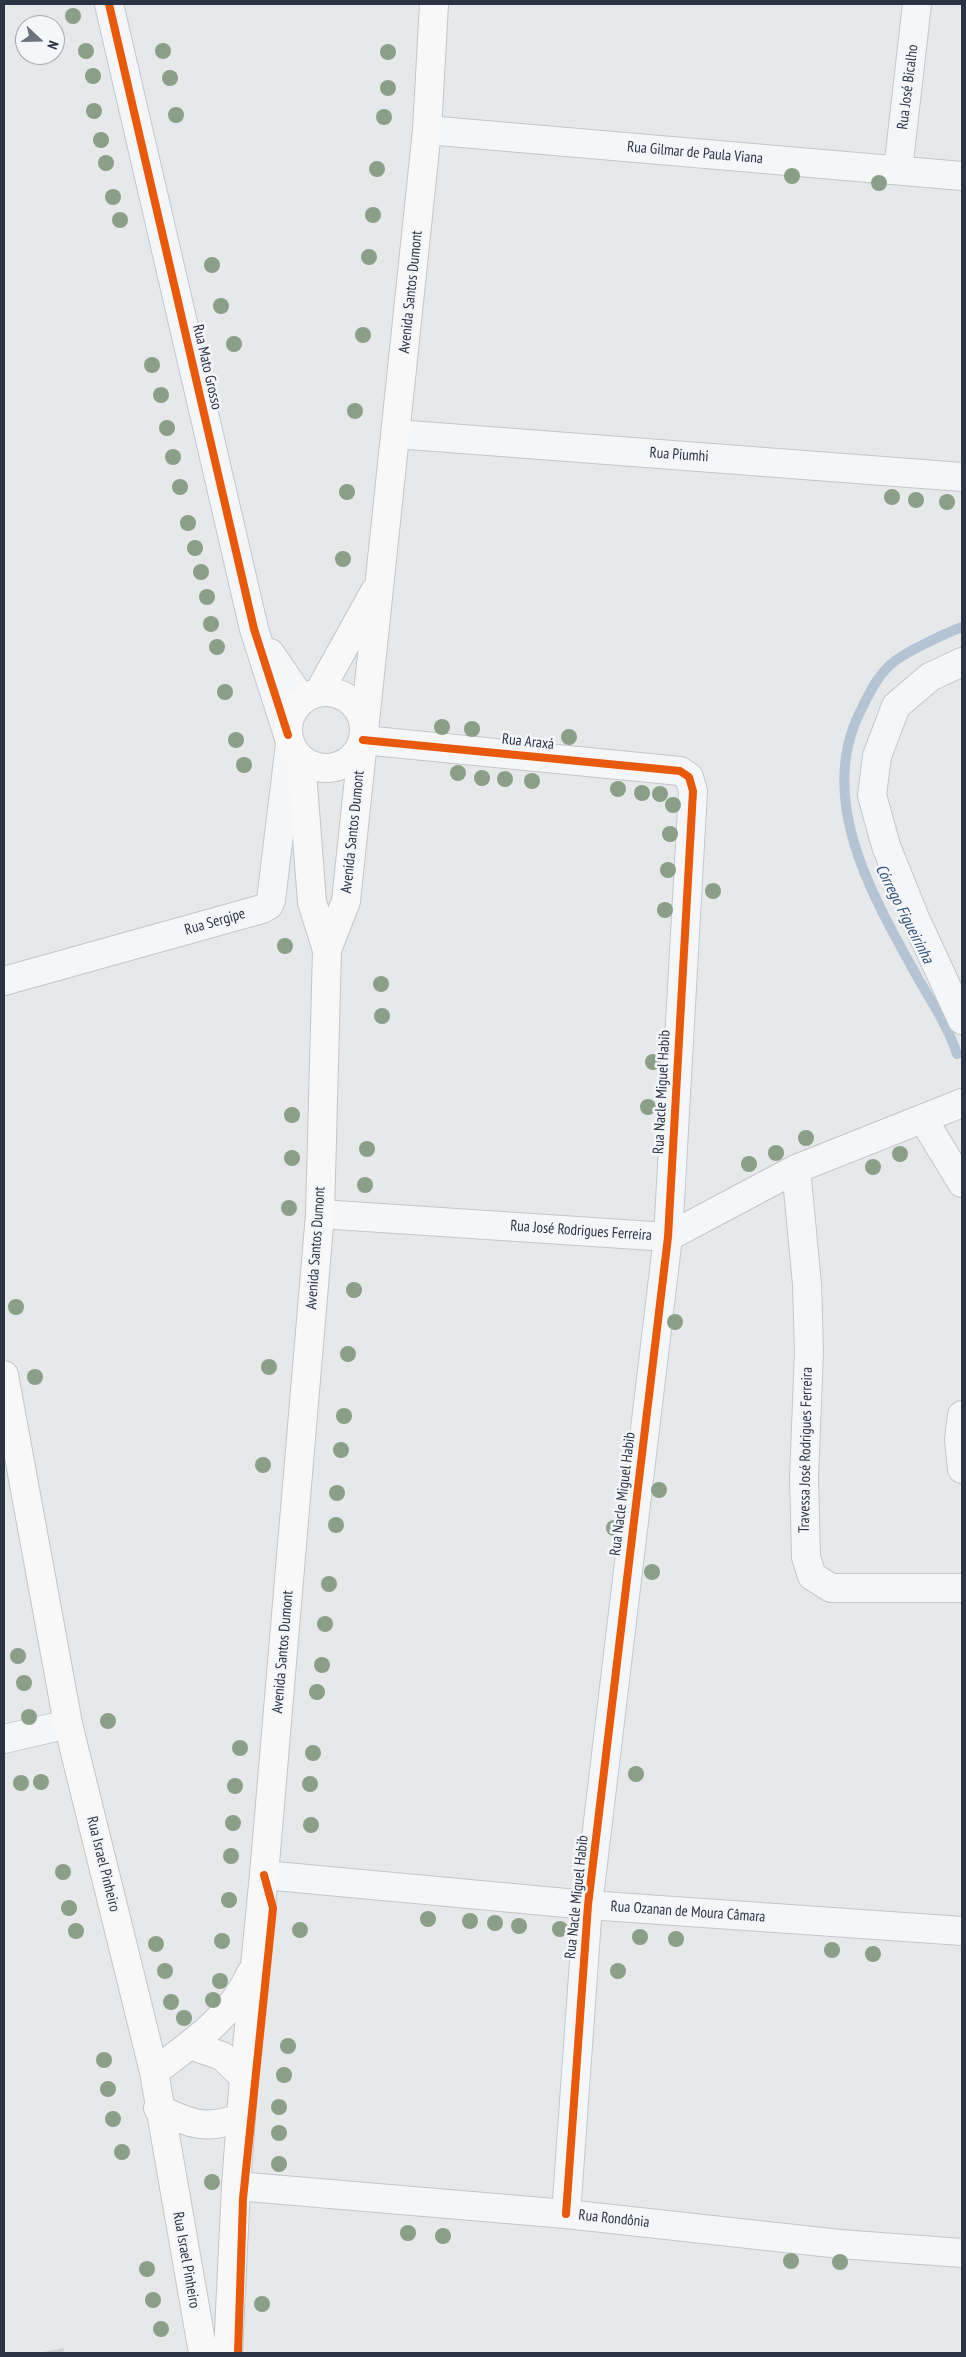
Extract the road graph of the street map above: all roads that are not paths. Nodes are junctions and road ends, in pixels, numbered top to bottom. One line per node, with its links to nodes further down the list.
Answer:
1 (109, 4): 10 (street, Rua Mato Grosso)
2 (434, 4): 4 (main road, Avenida Santos Dumont)
3 (918, 4): 5 (street, Rua José Bicalho)
4 (427, 130): 5 (street, Rua Gilmar de Paula Viana); 7 (main road, Avenida Santos Dumont)
5 (898, 170): 6 (street, Rua Gilmar de Paula Viana)
6 (962, 176)
7 (396, 434): 8 (street, Rua Piumhi); 9 (main road, Avenida Santos Dumont)
8 (962, 477)
9 (382, 579): 12 (main road, Avenida Santos Dumont); 13 (main road, Avenida Santos Dumont)
10 (254, 629): 12 (street, Rua Mato Grosso); 14 (street, Rua Mato Grosso)
11 (962, 662): 18 (street)
12 (311, 696): 13 (main road); 14 (main road)
13 (364, 736): 14 (main road); 15 (street, Rua Araxá); 16 (main road, Avenida Santos Dumont)
14 (293, 746): 16 (main road, Avenida Santos Dumont); 17 (street, Rua Sergipe)
15 (689, 777): 24 (street, Rua Nacle Miguel Habib)
16 (327, 950): 23 (main road, Avenida Santos Dumont)
17 (4, 980)
18 (962, 1020)
19 (962, 1103): 20 (street, Rua José Rodrigues Ferreira)
20 (923, 1119): 21 (street, Rua José Rodrigues Ferreira); 22 (street)
21 (796, 1169): 24 (street, Rua José Rodrigues Ferreira); 28 (street, Travessa José Rodrigues Ferreira)
22 (962, 1183)
23 (320, 1214): 24 (street, Rua José Rodrigues Ferreira); 31 (main road, Avenida Santos Dumont)
24 (668, 1237): 32 (street, Rua Nacle Miguel Habib)
25 (4, 1374): 29 (main road, Rua Israel Pinheiro)
26 (962, 1415): 27 (street)
27 (962, 1469)
28 (962, 1588)
29 (68, 1724): 30 (street); 36 (main road, Rua Israel Pinheiro)
30 (4, 1739)
31 (264, 1875): 32 (street, Rua Ozanan de Moura Câmara); 34 (main road, Avenida Santos Dumont)
32 (588, 1905): 33 (street, Rua Ozanan de Moura Câmara); 41 (street, Rua Nacle Miguel Habib)
33 (962, 1931)
34 (256, 1963): 35 (main road); 37 (main road, Avenida Santos Dumont)
35 (190, 2045): 36 (main road); 37 (main road)
36 (154, 2072): 38 (main road, Rua Israel Pinheiro)
37 (244, 2076): 39 (main road, Avenida Santos Dumont)
38 (158, 2108): 39 (main road); 43 (main road, Rua Israel Pinheiro)
39 (241, 2117): 40 (main road, Avenida Santos Dumont)
40 (236, 2186): 41 (street, Rua Rondônia); 44 (main road, Avenida Santos Dumont)
41 (566, 2214): 42 (street, Rua Rondônia)
42 (962, 2253)
43 (203, 2353)
44 (228, 2353)

